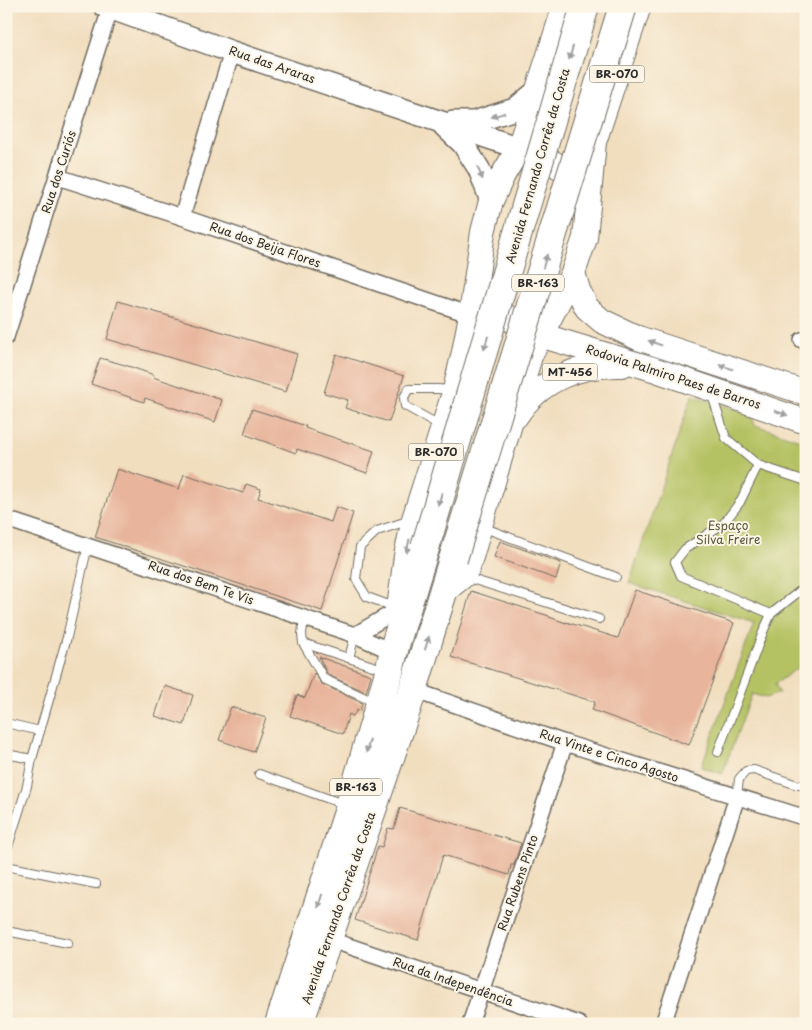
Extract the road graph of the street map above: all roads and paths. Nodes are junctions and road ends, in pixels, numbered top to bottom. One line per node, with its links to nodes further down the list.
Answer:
1 (565, 6): 7 (main road, Avenida Fernando Corrêa da Costa / BR-070)
2 (585, 6): 41 (highway, Avenida Fernando Corrêa da Costa / BR-163, one-way to 41, bridge)
3 (623, 6): 32 (highway, Avenida Fernando Corrêa da Costa / BR-163, one-way to 3, bridge)
4 (639, 6): 12 (main road, Avenida Fernando Corrêa da Costa / BR-070)
5 (109, 7): 6 (street, Rua das Araras); 10 (street, Rua dos Curiós)
6 (232, 52): 8 (street, Rua das Araras); 13 (street)
7 (538, 89): 8 (street, one-way to 8); 9 (main road, Avenida Fernando Corrêa da Costa / BR-070)
8 (440, 122): 9 (street, Rua das Araras); 11 (street, one-way to 11)
9 (519, 148): 11 (main road, Avenida Fernando Corrêa da Costa / BR-070); 12 (main road)
10 (58, 177): 13 (street, Rua dos Beija Flores); 18 (street, Rua dos Curiós)
11 (491, 201): 14 (main road, Avenida Fernando Corrêa da Costa / BR-070)
12 (588, 201): 15 (main road, Avenida Fernando Corrêa da Costa / BR-070)
13 (182, 217): 16 (street, Rua dos Beija Flores)
14 (479, 262): 16 (main road, Avenida Fernando Corrêa da Costa / BR-070); 17 (main road, BR-070)
15 (573, 273): 17 (main road, Avenida Fernando Corrêa da Costa / BR-070); 22 (main road, Rodovia Palmiro Paes de Barros, one-way to 15)
16 (471, 315): 21 (main road, Avenida Fernando Corrêa da Costa / BR-070)
17 (540, 335): 19 (main road, Rodovia Palmiro Paes de Barros / MT-456); 24 (main road, Avenida Fernando Corrêa da Costa / BR-070)
18 (6, 337)
19 (652, 369): 20 (main road, Rodovia Palmiro Paes de Barros / MT-456); 24 (main road, MT-456)
20 (710, 388): 23 (main road, Rodovia Palmiro Paes de Barros / MT-456, one-way to 23); 26 (lane)
21 (455, 390): 25 (main road, Avenida Fernando Corrêa da Costa / BR-070); 25 (lane)
22 (806, 393)
23 (806, 422)
24 (510, 426): 30 (main road, Avenida Fernando Corrêa da Costa / BR-070)
25 (444, 427): 29 (main road, Avenida Fernando Corrêa da Costa / BR-070)
26 (758, 465): 27 (lane); 36 (lane)
27 (806, 482)
28 (6, 519): 31 (street, Rua dos Bem Te Vis)
29 (414, 519): 35 (main road, Avenida Fernando Corrêa da Costa / BR-070, one-way to 35); 35 (lane)
30 (480, 527): 32 (main road, Avenida Fernando Corrêa da Costa / BR-070); 33 (lane)
31 (88, 545): 37 (street, Rua dos Bem Te Vis); 46 (lane)
32 (453, 576): 38 (lane); 43 (highway, Avenida Fernando Corrêa da Costa / BR-163, one-way to 32)
33 (616, 577)
34 (806, 578): 36 (lane)
35 (399, 609): 39 (street); 41 (main road, Avenida Fernando Corrêa da Costa / BR-070)
36 (771, 614): 48 (lane)
37 (304, 618): 39 (street, Rua dos Bem Te Vis); 40 (lane)
38 (599, 619)
39 (355, 635): 41 (street, Rua dos Bem Te Vis); 42 (lane)
40 (303, 643): 42 (lane); 44 (lane)
41 (393, 655): 42 (lane); 44 (highway, Avenida Fernando Corrêa da Costa / BR-163)
42 (349, 658)
43 (413, 690): 47 (street, Rua Vinte e Cinco Agosto); 62 (highway, Avenida Fernando Corrêa da Costa / BR-163)
44 (380, 704): 54 (highway, Avenida Fernando Corrêa da Costa / BR-163, one-way to 54)
45 (6, 723): 46 (lane)
46 (40, 731): 50 (lane)
47 (565, 743): 53 (street, Rua Vinte e Cinco Agosto); 64 (street, Rua Rubens Pinto)
48 (718, 752)
49 (6, 754): 50 (lane)
50 (32, 759): 57 (lane)
51 (259, 774): 54 (lane)
52 (806, 785): 53 (lane)
53 (737, 796): 55 (street, Rua Vinte e Cinco Agosto); 69 (street)
54 (350, 806): 65 (highway, Avenida Fernando Corrêa da Costa / BR-163, one-way to 65)
55 (806, 818)
56 (6, 821): 57 (lane)
57 (15, 824): 58 (lane)
58 (7, 848)
59 (6, 866): 60 (lane)
60 (96, 884)
61 (6, 931): 63 (lane)
62 (328, 939): 64 (street, Rua da Independência); 66 (highway, Avenida Fernando Corrêa da Costa / BR-163)
63 (68, 943)
64 (481, 992): 67 (street, Rua Rubens Pinto); 68 (street, Rua da Independência)
65 (279, 1024)
66 (299, 1024)
67 (470, 1024)
68 (579, 1024)
69 (663, 1024)

